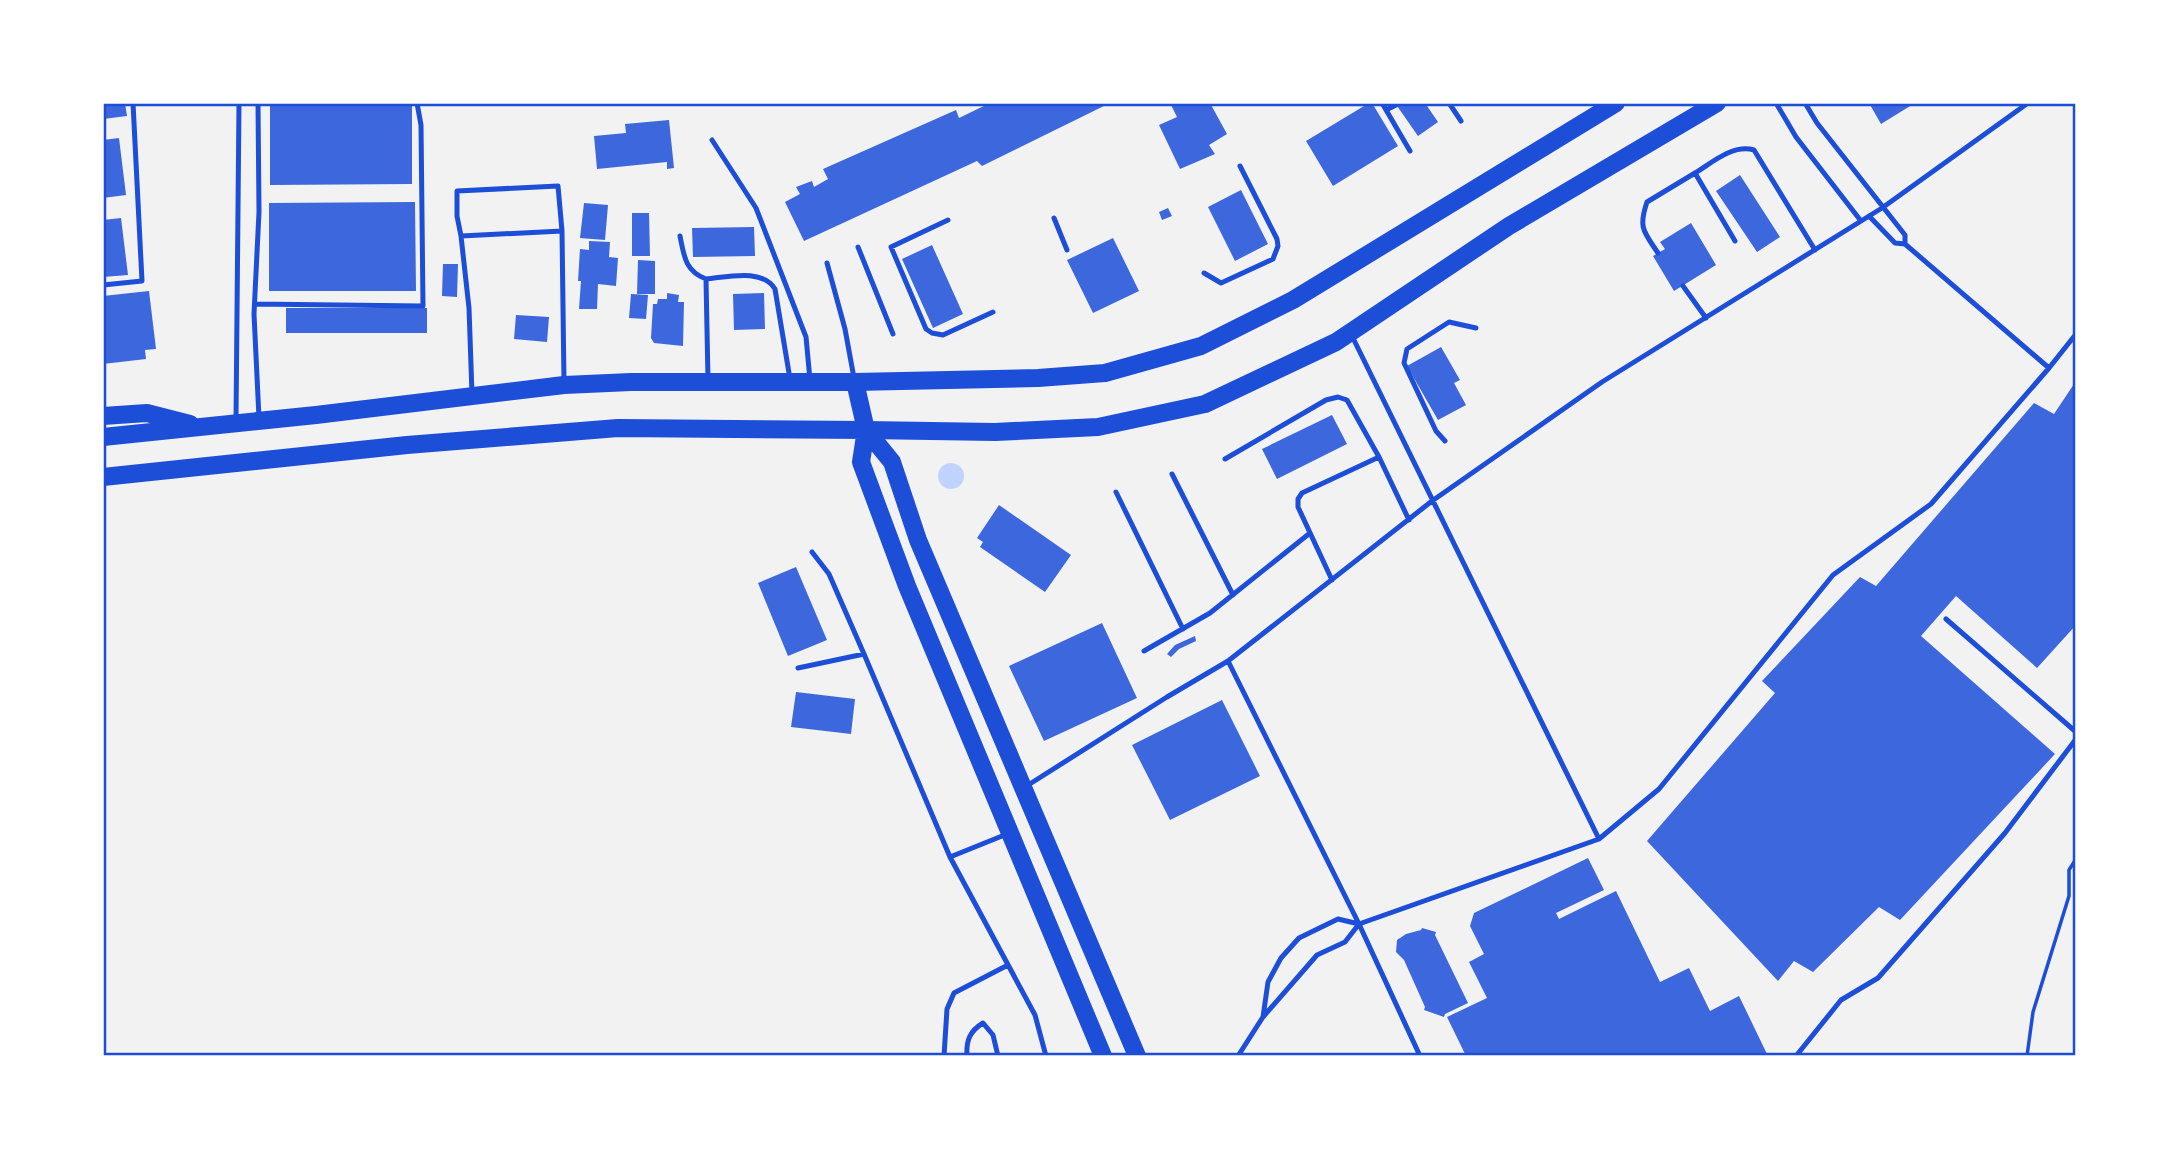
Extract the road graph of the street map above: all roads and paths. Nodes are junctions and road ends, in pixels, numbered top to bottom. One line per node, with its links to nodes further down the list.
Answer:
1 (133, 103): 36 (lane)
2 (239, 103): 54 (lane)
3 (258, 103): 38 (lane)
4 (416, 103): 38 (lane)
5 (1382, 103): 13 (lane)
6 (1449, 103): 14 (lane)
7 (1616, 103): 48 (main road)
8 (1717, 103): 42 (main road)
9 (1776, 103): 23 (lane)
10 (1805, 103): 19 (lane)
11 (2028, 103): 19 (lane)
12 (1396, 105): 13 (lane)
13 (1386, 110): 16 (lane)
14 (1461, 121)
15 (712, 140): 47 (lane)
16 (1410, 151)
17 (1240, 166): 34 (lane)
18 (1695, 173): 27 (lane); 31 (lane); 32 (lane)
19 (1882, 208): 20 (lane); 28 (lane)
20 (1868, 216): 23 (lane); 28 (lane)
21 (1054, 218): 30 (lane)
22 (948, 220): 39 (lane)
23 (1861, 221): 31 (lane)
24 (562, 231): 25 (lane); 25 (lane); 50 (lane)
25 (461, 236): 51 (lane)
26 (680, 236): 35 (lane)
27 (1735, 241)
28 (1905, 244): 45 (lane)
29 (858, 247): 43 (lane)
30 (1066, 250)
31 (1815, 250): 40 (lane)
32 (1658, 253)
33 (827, 263): 48 (lane)
34 (1205, 273)
35 (706, 279): 46 (lane); 49 (lane)
36 (103, 285)
37 (1683, 286): 40 (lane)
38 (255, 304): 53 (lane)
39 (993, 312)
40 (1706, 318): 64 (lane)
41 (1476, 327): 58 (lane)
42 (1350, 332): 56 (main road); 64 (lane)
43 (892, 334)
44 (2076, 334): 45 (lane)
45 (2049, 368): 80 (lane)
46 (791, 382): 47 (main road); 49 (main road)
47 (810, 382): 48 (main road)
48 (855, 382): 56 (main road)
49 (708, 383): 50 (main road)
50 (564, 385): 51 (main road)
51 (473, 397): 53 (main road)
52 (103, 416): 55 (main road)
53 (259, 421): 54 (main road)
54 (236, 423): 55 (main road)
55 (200, 427): 57 (main road)
56 (866, 430): 62 (main road); 78 (main road); 79 (main road)
57 (103, 437)
58 (1445, 441)
59 (1379, 457): 60 (lane); 65 (lane); 66 (lane)
60 (1225, 459)
61 (1172, 474): 69 (lane)
62 (103, 477)
63 (1116, 492): 71 (lane)
64 (1433, 501): 65 (lane); 80 (lane)
65 (1409, 520): 68 (lane)
66 (1310, 533): 68 (lane); 69 (lane)
67 (812, 552): 73 (lane)
68 (1332, 580): 74 (lane)
69 (1233, 595): 71 (lane)
70 (1946, 619): 76 (lane)
71 (1183, 629): 72 (lane)
72 (1144, 651)
73 (864, 654): 75 (lane); 81 (lane)
74 (1228, 661): 78 (lane); 83 (lane)
75 (798, 668)
76 (2076, 732)
77 (2076, 739): 94 (lane)
78 (1023, 788): 91 (main road)
79 (1010, 833): 81 (lane); 90 (main road)
80 (1599, 839): 83 (lane)
81 (950, 857): 84 (lane)
82 (2076, 859): 95 (path)
83 (1359, 924): 85 (lane); 85 (lane); 93 (lane)
84 (1008, 965): 86 (lane); 89 (lane)
85 (1263, 1017): 92 (lane)
86 (944, 1056)
87 (967, 1056): 88 (lane)
88 (998, 1056)
89 (1046, 1056)
90 (1103, 1056)
91 (1137, 1056)
92 (1238, 1056)
93 (1420, 1056)
94 (1797, 1056)
95 (2027, 1056)

